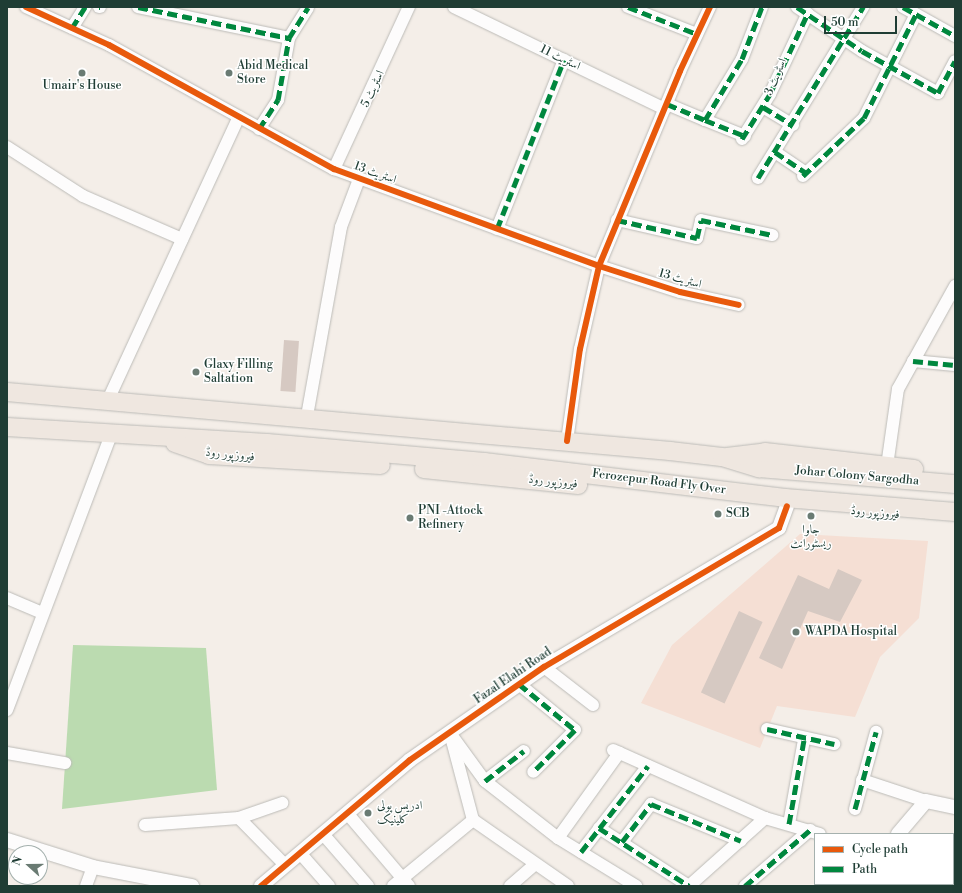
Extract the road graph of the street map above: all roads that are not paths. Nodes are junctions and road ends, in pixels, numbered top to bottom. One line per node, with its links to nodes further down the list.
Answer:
1 (26, 7): 15 (street, اسٹریٹ 13)
2 (85, 7): 15 (street)
3 (138, 7): 18 (street)
4 (308, 7): 18 (street)
5 (410, 7): 32 (street, اسٹریٹ 5)
6 (454, 7): 20 (street, اسٹریٹ 11)
7 (628, 7): 16 (street)
8 (710, 7): 16 (street)
9 (762, 7): 26 (street)
10 (797, 7): 13 (street)
11 (863, 7): 19 (street)
12 (903, 7): 14 (street)
13 (808, 13): 19 (street); 24 (street, اسٹریٹ 3)
14 (916, 14): 17 (street); 22 (street)
15 (72, 28): 25 (street, اسٹریٹ 13)
16 (697, 34): 23 (street)
17 (955, 36)
18 (289, 38): 28 (street)
19 (846, 39): 22 (street); 27 (street)
20 (564, 60): 23 (street, اسٹریٹ 11); 36 (street)
21 (955, 61): 22 (street)
22 (889, 64): 31 (street)
23 (666, 106): 26 (street, اسٹریٹ 11); 35 (street)
24 (763, 108): 27 (street); 29 (street, اسٹریٹ 3)
25 (239, 117): 28 (street, اسٹریٹ 13); 38 (street)
26 (705, 120): 29 (street, اسٹریٹ 11)
27 (793, 125): 31 (street)
28 (259, 129): 32 (street, اسٹریٹ 13)
29 (743, 138)
30 (7, 147): 38 (street)
31 (775, 152): 33 (street)
32 (334, 169): 34 (street, اسٹریٹ 13)
33 (758, 178)
34 (359, 179): 36 (street, اسٹریٹ 13); 46 (street)
35 (617, 220): 37 (street); 39 (street)
36 (497, 229): 39 (street, اسٹریٹ 13)
37 (772, 235)
38 (182, 239): 45 (street)
39 (599, 266): 41 (street, اسٹریٹ 13); 50 (street)
40 (954, 290): 42 (street)
41 (739, 305)
42 (914, 361): 43 (street); 53 (street)
43 (955, 365)
44 (7, 392): 45 (main road)
45 (108, 400): 46 (main road)
46 (306, 416): 50 (main road)
47 (7, 427): 48 (main road, فیروزپور روڈ)
48 (112, 432): 49 (main road, فیروزپور روڈ); 60 (street)
49 (153, 435): 51 (main road, فیروزپور روڈ); 56 (main road, فیروزپور روڈ)
50 (566, 441): 52 (main road)
51 (267, 443): 57 (main road, Ferozepur Road Fly Over)
52 (722, 457): 53 (main road); 55 (main road, Johar Colony Sargodha)
53 (886, 466): 54 (main road)
54 (955, 472)
55 (955, 484)
56 (787, 506): 58 (main road, فیروزپور روڈ); 61 (street, Fazal Elahi Road)
57 (955, 512)
58 (955, 520)
59 (7, 598): 60 (street)
60 (43, 613): 63 (street)
61 (544, 667): 62 (street, Fazal Elahi Road); 64 (street)
62 (519, 684): 68 (street, Fazal Elahi Road); 75 (street)
63 (11, 686): 65 (street)
64 (593, 706)
65 (7, 710)
66 (767, 729): 69 (street)
67 (876, 732): 76 (street)
68 (450, 733): 77 (street); 82 (street, Fazal Elahi Road); 85 (street)
69 (804, 740): 70 (street); 86 (street)
70 (834, 744)
71 (524, 751): 77 (street)
72 (7, 753): 73 (street)
73 (65, 763)
74 (648, 766): 84 (street); 88 (street); 92 (street)
75 (533, 772)
76 (862, 780): 78 (street); 81 (street)
77 (485, 781): 92 (street)
78 (926, 801): 80 (street); 90 (street)
79 (282, 803): 83 (street)
80 (955, 807)
81 (855, 809)
82 (347, 813): 91 (street, Fazal Elahi Road); 101 (street)
83 (239, 818): 87 (street); 98 (street)
84 (765, 818): 86 (street); 94 (street)
85 (473, 820): 99 (street); 101 (street)
86 (789, 824): 89 (street)
87 (145, 825)
88 (599, 828): 95 (street); 96 (street)
89 (815, 832): 113 (street)
90 (899, 833)
91 (323, 834): 97 (street, Fazal Elahi Road); 107 (street)
92 (558, 838): 96 (street)
93 (7, 840): 100 (street)
94 (741, 841): 95 (street); 112 (street)
95 (622, 842): 112 (street)
96 (580, 852): 111 (street)
97 (300, 853): 98 (street, Fazal Elahi Road); 106 (street)
98 (285, 865): 105 (street, Fazal Elahi Road)
99 (534, 865): 109 (street); 110 (street)
100 (93, 867): 102 (street); 103 (street)
101 (406, 882): 108 (street)
102 (158, 883): 104 (street)
103 (86, 886)
104 (192, 886)
105 (261, 886)
106 (328, 886)
107 (368, 886)
108 (393, 886)
109 (510, 886)
110 (568, 886)
111 (636, 886)
112 (689, 886)
113 (745, 886)

